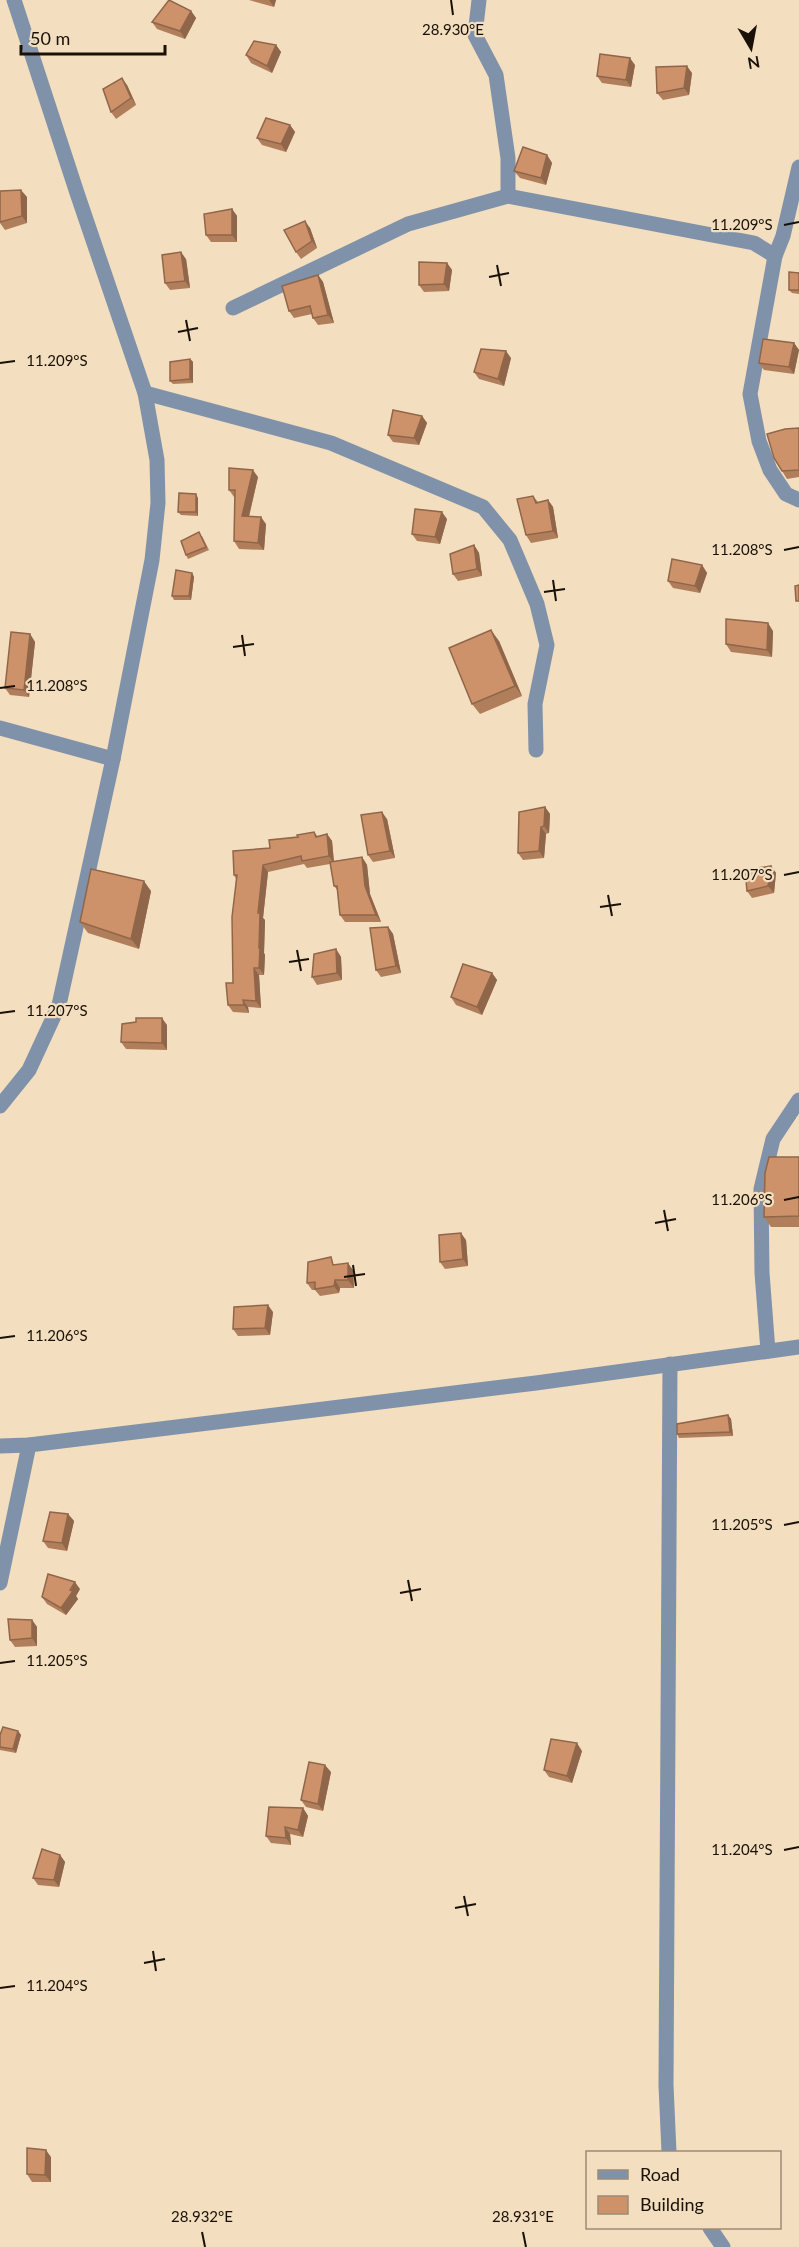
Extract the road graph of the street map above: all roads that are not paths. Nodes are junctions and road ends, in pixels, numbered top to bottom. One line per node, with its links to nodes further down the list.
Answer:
1 (14, 0): 7 (street)
2 (479, 0): 4 (street)
3 (799, 167): 5 (street)
4 (508, 196): 5 (street); 6 (street)
5 (775, 256): 8 (street)
6 (233, 308)
7 (144, 393): 10 (street); 11 (street)
8 (799, 500)
9 (0, 728): 11 (street)
10 (536, 750)
11 (113, 759): 13 (street)
12 (799, 1100): 15 (street)
13 (0, 1106)
14 (799, 1347): 15 (street)
15 (768, 1351): 16 (street)
16 (670, 1364): 17 (street); 20 (street)
17 (29, 1445): 18 (street); 19 (street)
18 (0, 1446)
19 (0, 1583)
20 (669, 2151)
21 (711, 2229): 22 (street)
22 (723, 2247)

